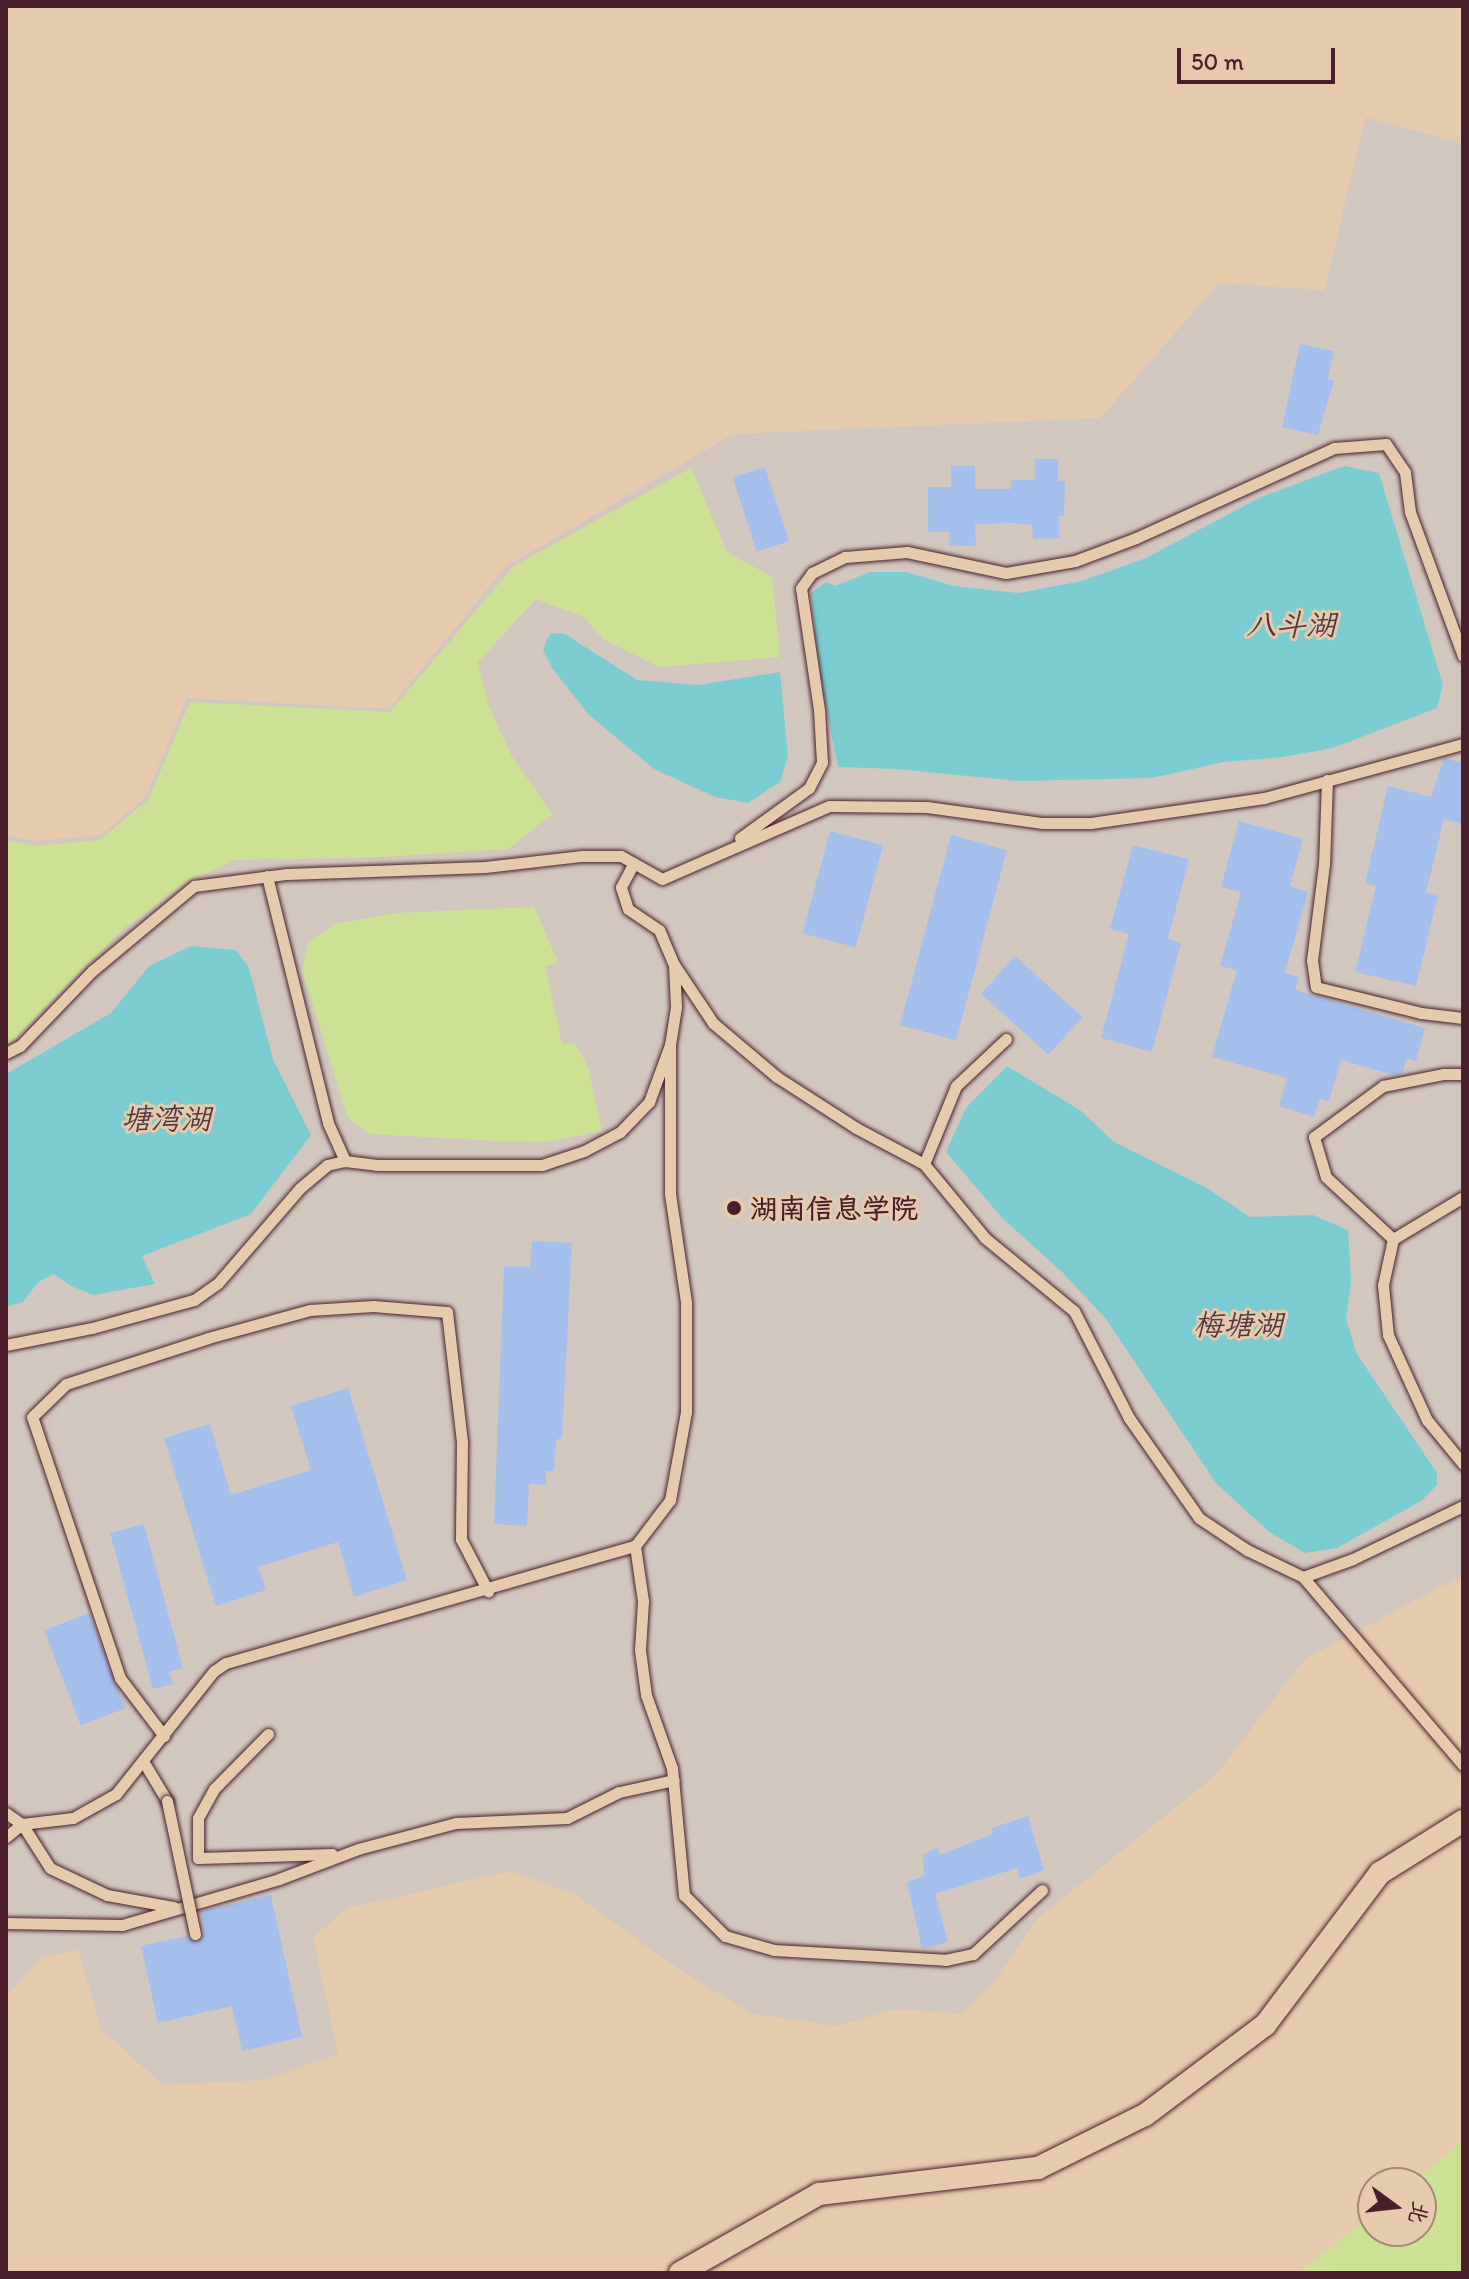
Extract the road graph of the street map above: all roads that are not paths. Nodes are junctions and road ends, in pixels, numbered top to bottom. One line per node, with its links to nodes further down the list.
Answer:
1 (1463, 656): 4 (lane)
2 (1463, 744): 3 (lane)
3 (1327, 780): 4 (lane); 8 (lane)
4 (726, 848): 5 (lane)
5 (634, 863): 6 (lane); 7 (lane)
6 (267, 876): 11 (lane); 13 (lane)
7 (674, 965): 10 (lane); 14 (lane)
8 (1463, 1018)
9 (1006, 1039): 14 (lane)
10 (670, 1045): 13 (lane); 20 (lane)
11 (6, 1053)
12 (1463, 1074): 16 (lane)
13 (345, 1161): 17 (lane)
14 (924, 1164): 21 (lane)
15 (1463, 1197): 16 (lane)
16 (1393, 1239): 18 (lane)
17 (6, 1345)
18 (1463, 1464)
19 (1463, 1506): 21 (lane)
20 (635, 1546): 22 (lane); 27 (lane)
21 (1303, 1577): 26 (lane)
22 (488, 1591): 24 (lane); 24 (lane)
23 (268, 1734): 32 (lane)
24 (164, 1736): 25 (lane)
25 (143, 1761): 30 (lane); 36 (lane, bridge)
26 (1463, 1765)
27 (674, 1780): 32 (lane); 33 (lane)
28 (6, 1813): 30 (lane)
29 (1463, 1821): 37 (street)
30 (22, 1824): 31 (lane); 34 (lane)
31 (6, 1837)
32 (345, 1854): 34 (lane)
33 (1042, 1890)
34 (179, 1908): 35 (lane)
35 (6, 1923)
36 (195, 1934)
37 (680, 2273)

